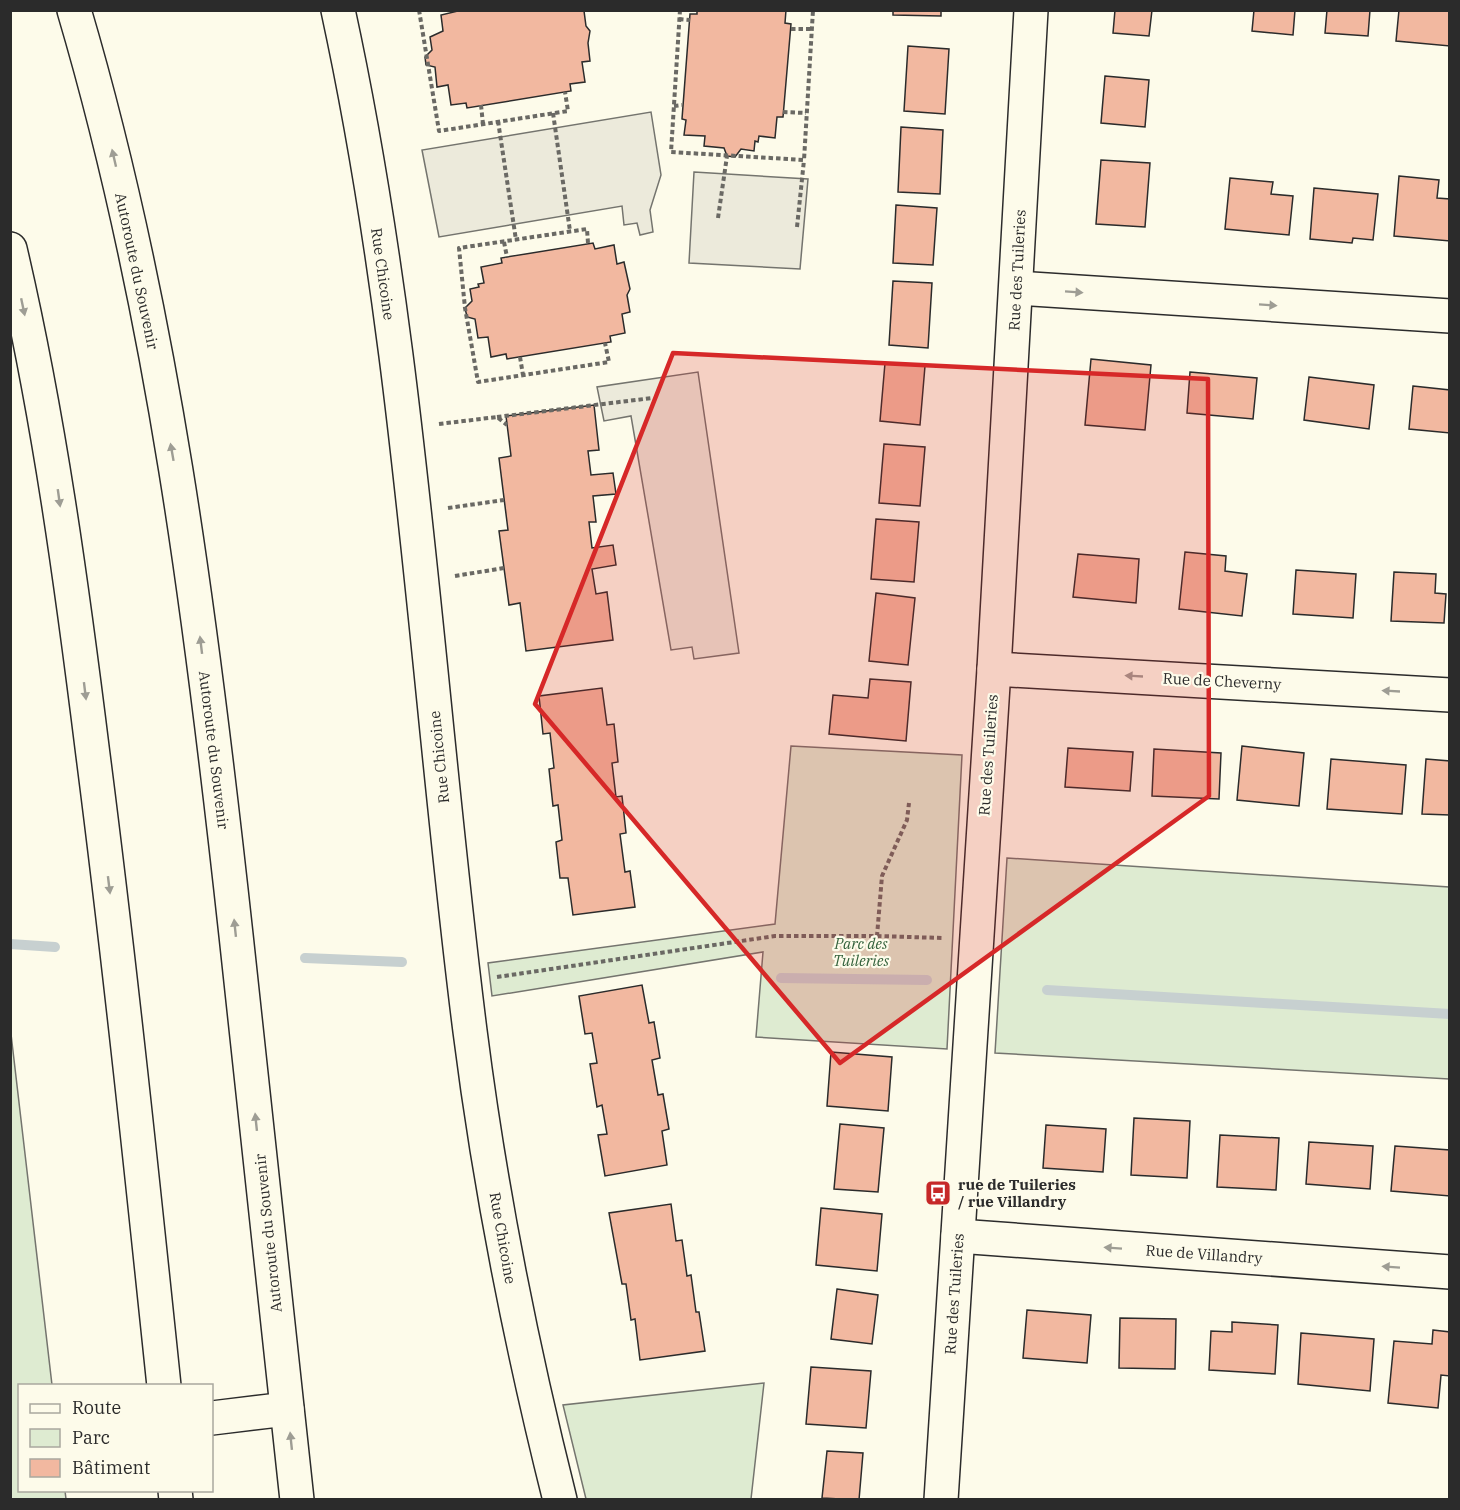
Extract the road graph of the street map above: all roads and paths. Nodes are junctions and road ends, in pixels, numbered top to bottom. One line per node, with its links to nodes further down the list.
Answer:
1 (74, 10): 52 (main road, Autoroute du Souvenir, one-way to 1)
2 (338, 10): 48 (main road, Rue Chicoine)
3 (418, 10): 19 (path)
4 (680, 10): 7 (path)
5 (813, 10): 10 (path)
6 (1031, 10): 30 (main road, Rue des Tuileries)
7 (679, 19): 8 (path); 14 (path)
8 (690, 20)
9 (791, 29): 10 (path)
10 (812, 29): 17 (path)
11 (565, 92): 16 (path)
12 (481, 105): 19 (path)
13 (682, 105): 14 (path)
14 (674, 106): 20 (path)
15 (783, 112): 17 (path)
16 (553, 113): 18 (path); 24 (path)
17 (807, 113): 21 (path)
18 (498, 121): 19 (path); 25 (path)
19 (483, 124)
20 (727, 156): 21 (path); 22 (path)
21 (804, 160): 23 (path)
22 (718, 218)
23 (797, 227)
24 (570, 231): 25 (path); 27 (path)
25 (516, 240): 26 (path)
26 (504, 242): 29 (path); 34 (path)
27 (588, 243)
28 (10, 249): 51 (main road, one-way to 51)
29 (507, 257)
30 (1016, 288): 31 (main road, one-way to 31); 43 (main road, Rue des Tuileries)
31 (1449, 316)
32 (605, 343): 34 (path)
33 (520, 357): 34 (path)
34 (523, 375)
35 (652, 398): 36 (path)
36 (497, 417): 37 (path); 38 (path)
37 (429, 425)
38 (507, 425)
39 (504, 500): 40 (path)
40 (438, 509)
41 (504, 568): 42 (path)
42 (444, 577)
43 (994, 669): 44 (main road, Rue de Cheverny, one-way to 43); 47 (main road, Rue des Tuileries)
44 (1449, 695)
45 (909, 803): 46 (path)
46 (877, 936): 47 (path); 48 (path)
47 (977, 941): 49 (main road, Rue des Tuileries)
48 (465, 982): 55 (main road, Rue Chicoine)
49 (958, 1236): 50 (main road, Rue de Villandry, one-way to 49); 56 (main road, Rue des Tuileries)
50 (1449, 1272)
51 (164, 1384)
52 (288, 1409): 53 (main road); 54 (main road, Autoroute du Souvenir, one-way to 52)
53 (213, 1418)
54 (297, 1500)
55 (560, 1500)
56 (941, 1500)

